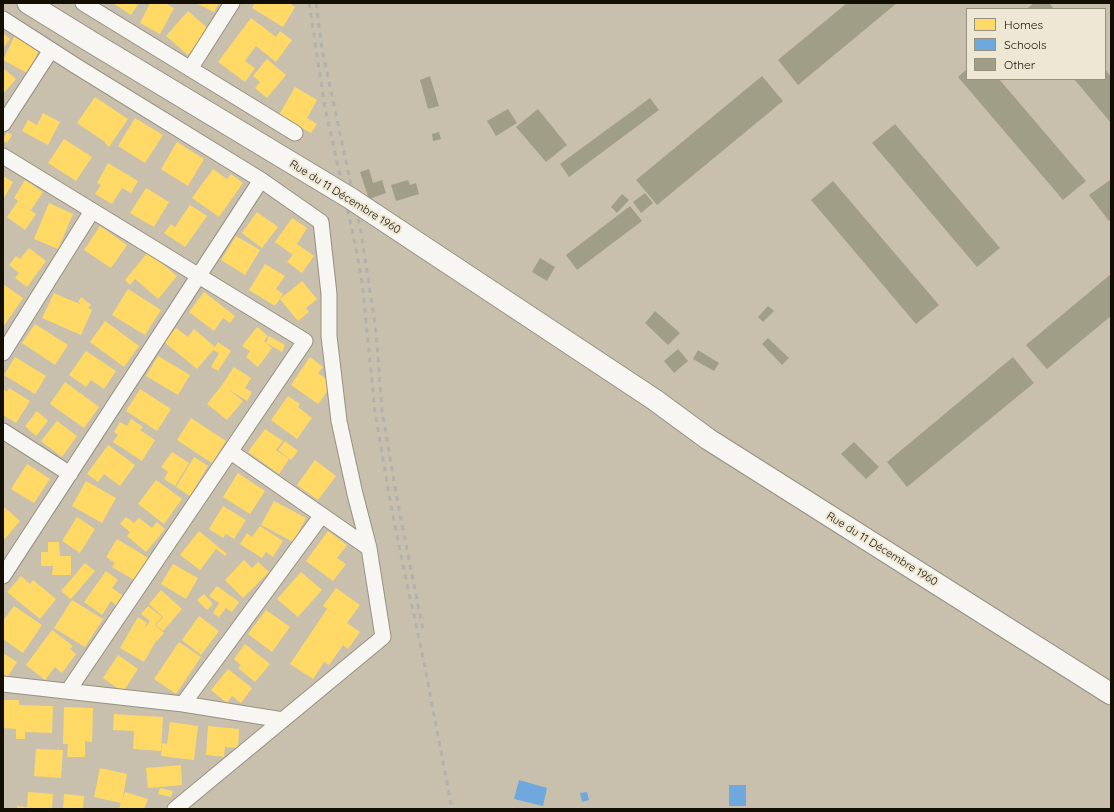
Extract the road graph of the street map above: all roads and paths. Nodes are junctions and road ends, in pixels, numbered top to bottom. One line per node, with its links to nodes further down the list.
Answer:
1 (28, 3): 14 (main road, Rue du 11 Décembre 1960, bridge)
2 (83, 3): 6 (street)
3 (232, 3): 6 (street)
4 (3, 19): 5 (street)
5 (51, 50): 7 (street); 10 (street)
6 (190, 69): 8 (street)
7 (3, 124)
8 (295, 133)
9 (3, 156): 11 (street)
10 (262, 180): 12 (street); 19 (street)
11 (92, 211): 12 (street); 13 (street)
12 (198, 275): 16 (street); 17 (street)
13 (3, 353)
14 (655, 400): 21 (main road, Rue du 11 Décembre 1960); 24 (main road, Rue du 11 Décembre 1960)
15 (3, 431): 17 (street)
16 (231, 452): 18 (street); 23 (street)
17 (70, 474): 20 (street)
18 (322, 515): 19 (street); 25 (street)
19 (369, 548): 26 (street)
20 (3, 576)
21 (1111, 683)
22 (3, 684): 23 (street)
23 (68, 691): 25 (street)
24 (1111, 694)
25 (183, 704): 26 (street)
26 (283, 720): 27 (street)
27 (175, 809)

